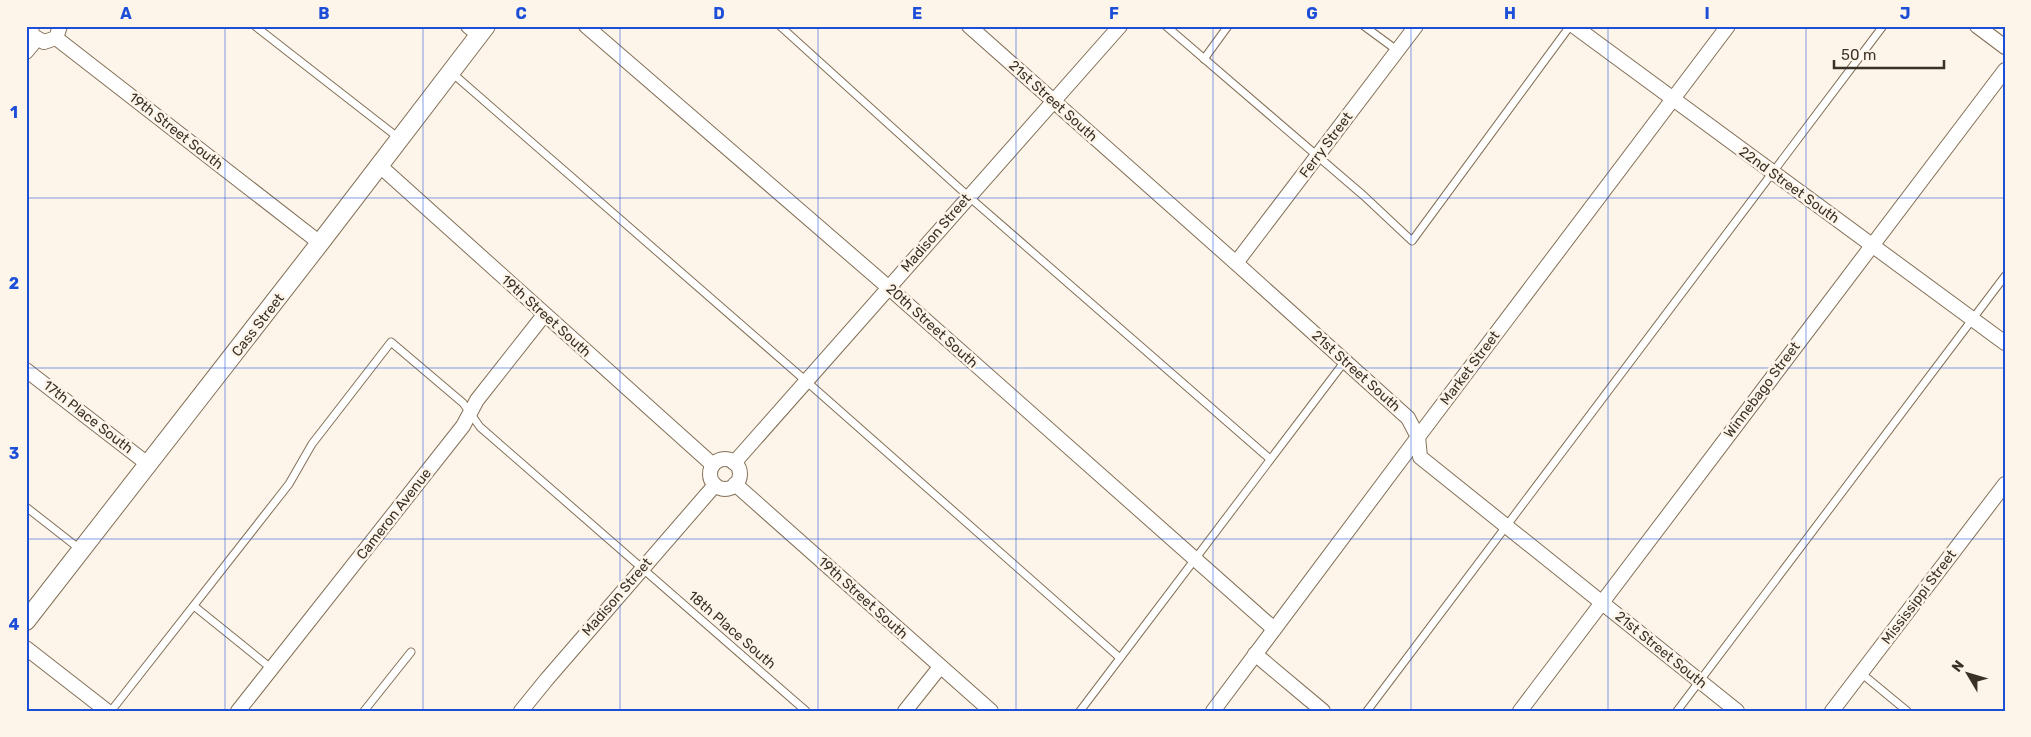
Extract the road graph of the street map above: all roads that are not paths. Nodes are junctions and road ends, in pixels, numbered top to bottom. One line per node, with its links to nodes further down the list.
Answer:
1 (30, 26): 18 (street)
2 (255, 26): 27 (lane)
3 (586, 26): 36 (street, 20th Street South)
4 (780, 26): 31 (lane)
5 (969, 26): 26 (street, 21st Street South)
6 (1120, 26): 26 (street, Madison Street)
7 (1166, 26): 22 (lane)
8 (1228, 26): 22 (lane)
9 (1364, 26): 20 (lane)
10 (1416, 26): 20 (street, Ferry Street)
11 (1570, 26): 28 (lane)
12 (1574, 26): 25 (street, 22nd Street South)
13 (1728, 26): 25 (street, Market Street)
14 (1883, 26): 30 (lane)
15 (1976, 26): 19 (street)
16 (478, 29): 24 (street, Cass Street)
17 (58, 32): 18 (street); 32 (street, 19th Street South)
18 (36, 40): 21 (street)
19 (2005, 47)
20 (1398, 51): 28 (street, Ferry Street)
21 (26, 52)
22 (1204, 59): 28 (lane)
23 (2005, 70): 33 (street, Winnebago Street)
24 (451, 72): 27 (street, Cass Street); 42 (lane)
25 (1672, 100): 30 (street, 22nd Street South); 44 (street, Market Street)
26 (1053, 101): 31 (street, Madison Street); 34 (street, 21st Street South)
27 (400, 139): 29 (street, Cass Street)
28 (1317, 156): 34 (street, Ferry Street)
29 (380, 166): 32 (street, Cass Street); 37 (street, 19th Street South)
30 (1773, 172): 33 (street, 22nd Street South); 53 (lane)
31 (968, 196): 36 (street, Madison Street); 45 (lane)
32 (320, 243): 47 (street, Cass Street)
33 (1872, 246): 38 (street, 22nd Street South); 57 (street, Winnebago Street)
34 (1236, 262): 40 (street, 21st Street South)
35 (2005, 276): 38 (lane)
36 (888, 287): 42 (street, Madison Street); 55 (street, 20th Street South)
37 (544, 315): 43 (street, Cameron Avenue); 48 (street, 19th Street South)
38 (1972, 319): 39 (street, 22nd Street South); 68 (lane)
39 (2005, 343)
40 (1345, 361): 44 (street, 21st Street South); 45 (lane)
41 (26, 370): 47 (street, 17th Place South)
42 (806, 381): 46 (street, Madison Street); 64 (lane)
43 (470, 412): 56 (lane, 18th Place South); 58 (lane, 18th Place South); 66 (street, Cameron Avenue)
44 (1418, 436): 53 (street, 21st Street South); 60 (street, Market Street)
45 (1270, 459): 55 (lane)
46 (734, 463): 48 (street); 49 (street)
47 (149, 465): 54 (street, Cass Street)
48 (714, 465): 51 (street)
49 (735, 484): 51 (street); 65 (street, 19th Street South)
50 (2005, 484): 67 (street, Mississippi Street)
51 (715, 485): 56 (street, Madison Street)
52 (26, 506): 54 (lane)
53 (1507, 526): 57 (street, 21st Street South); 80 (lane)
54 (82, 550): 59 (street, Cass Street)
55 (1194, 559): 60 (street, 20th Street South); 64 (lane)
56 (642, 568): 73 (street, Madison Street); 74 (lane, 18th Place South)
57 (1602, 602): 68 (street, 21st Street South); 81 (street, Winnebago Street)
58 (194, 606): 66 (lane); 70 (lane)
59 (26, 621)
60 (1274, 629): 63 (street, Market Street)
61 (26, 648): 69 (street)
62 (411, 652): 72 (lane)
63 (1255, 654): 78 (street, Market Street); 79 (street)
64 (1120, 658): 77 (lane)
65 (940, 667): 75 (street); 76 (street, 19th Street South)
66 (272, 669): 71 (street, Cameron Avenue)
67 (1861, 673): 84 (street, Mississippi Street); 85 (lane)
68 (1700, 681): 82 (lane); 83 (street, 21st Street South)
69 (107, 711)
70 (111, 711)
71 (238, 711)
72 (364, 711)
73 (521, 711)
74 (806, 711)
75 (905, 711)
76 (991, 711)
77 (1080, 711)
78 (1213, 711)
79 (1323, 711)
80 (1367, 711)
81 (1520, 711)
82 (1677, 711)
83 (1737, 711)
84 (1832, 711)
85 (1907, 711)

